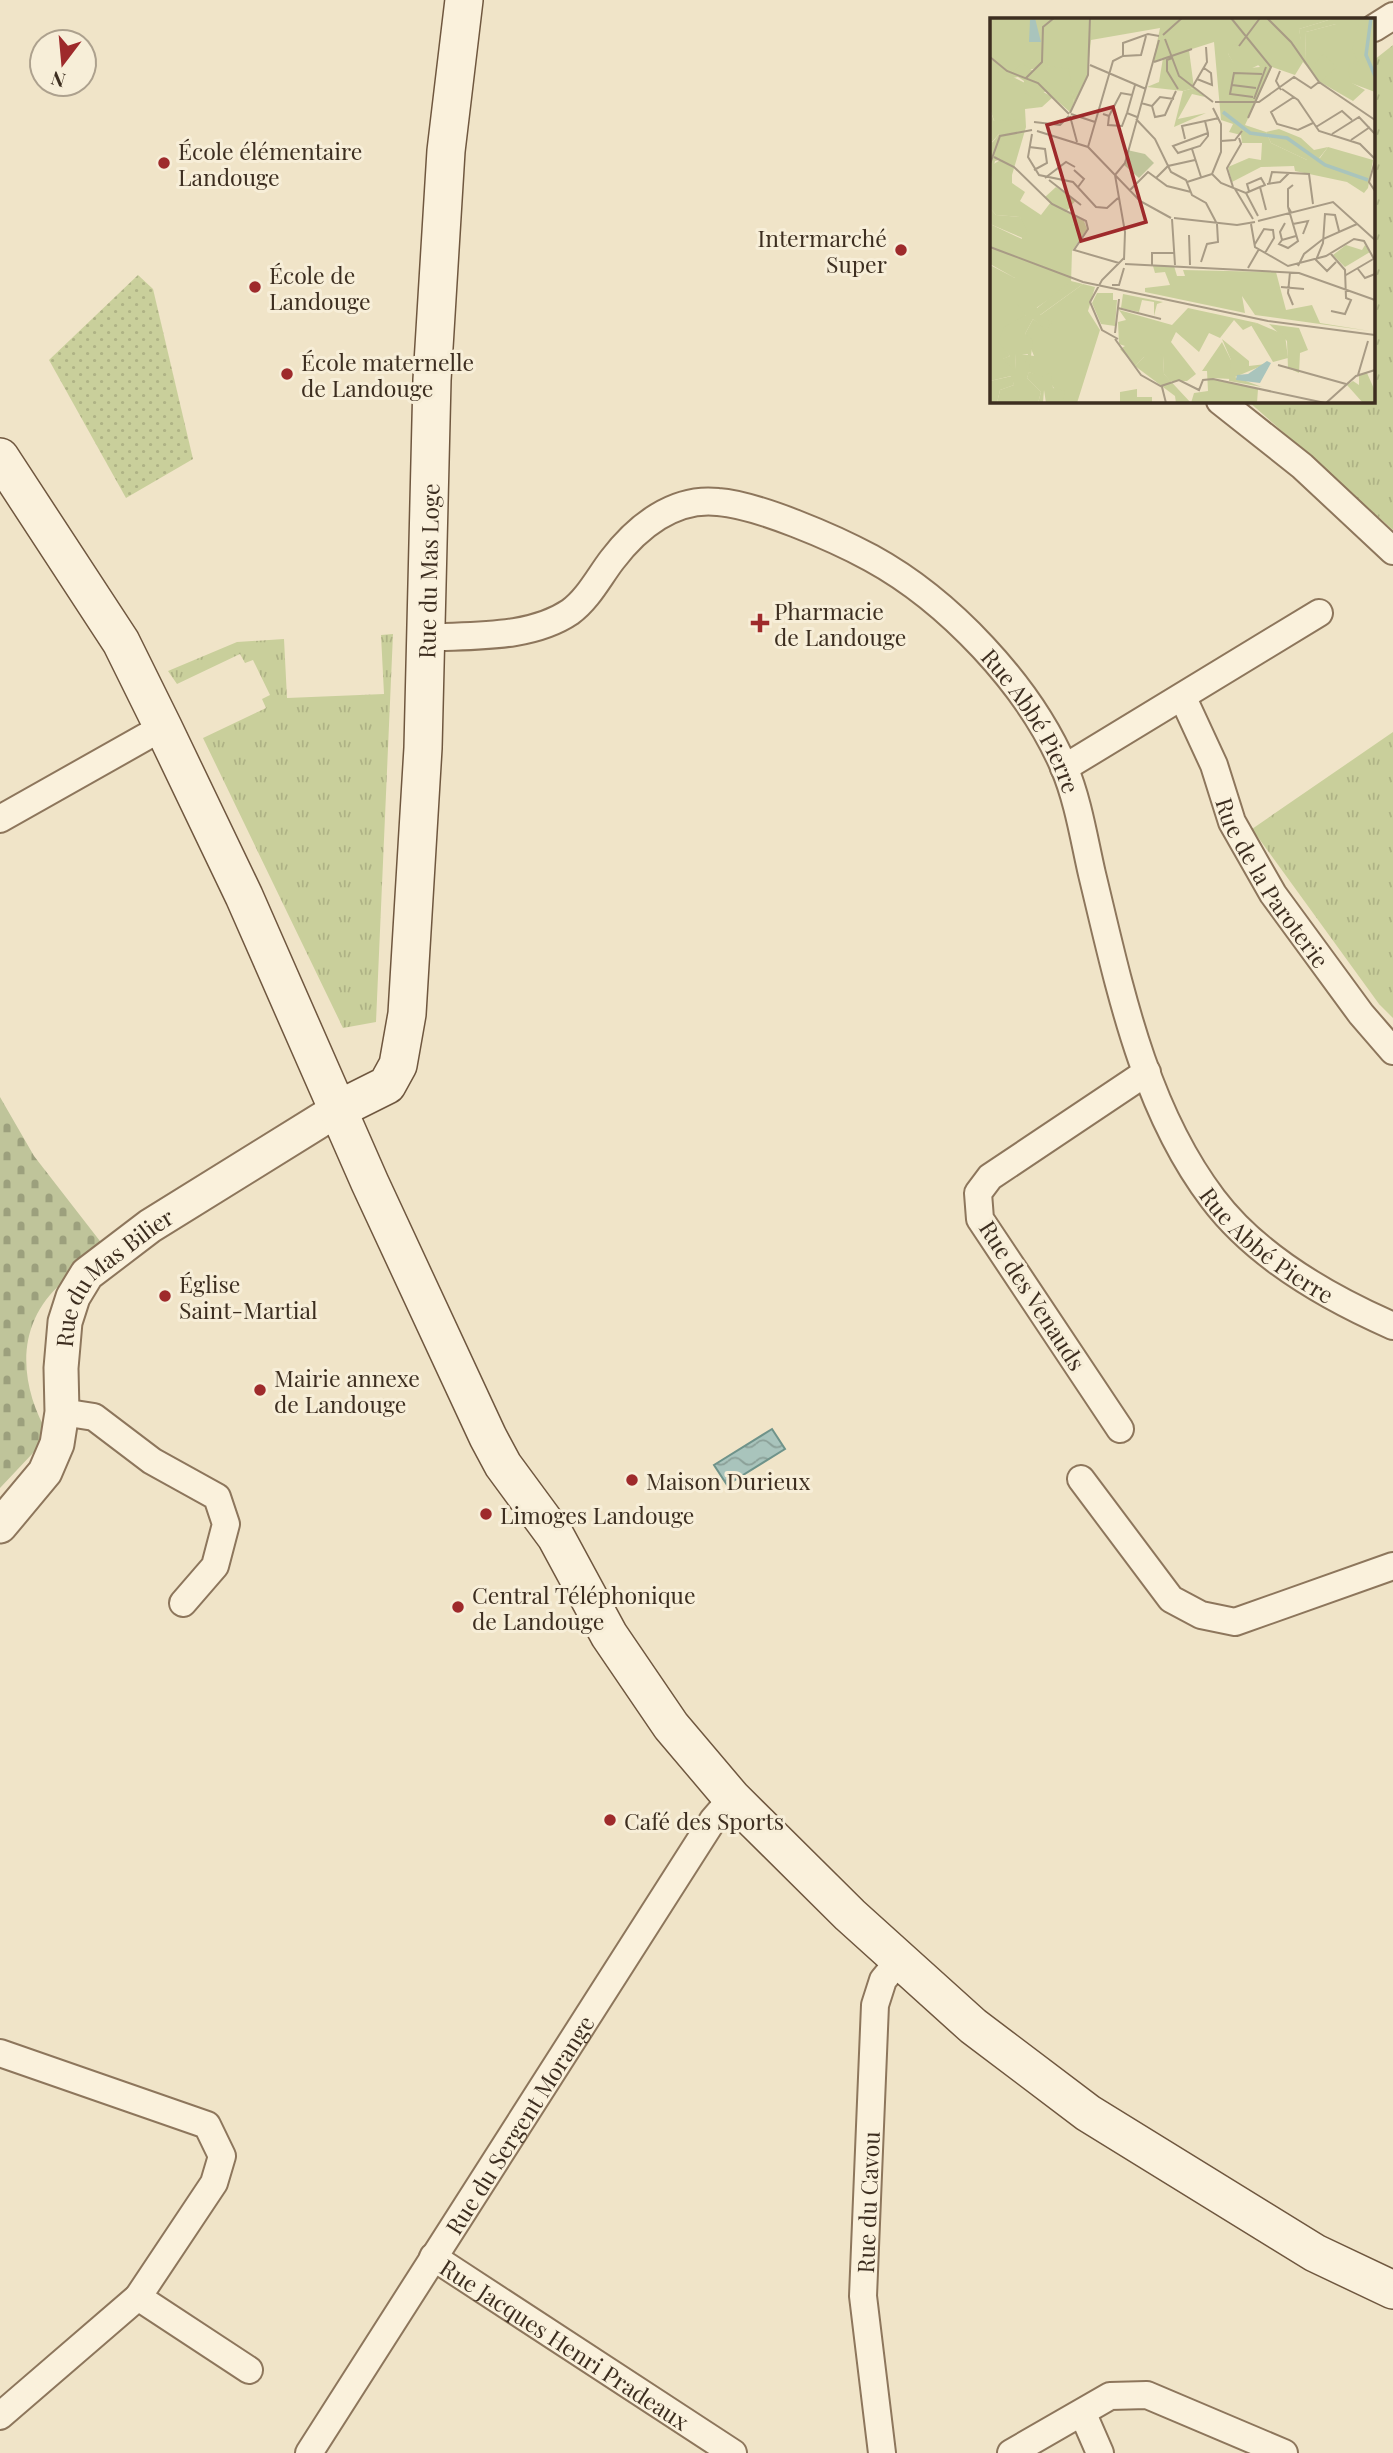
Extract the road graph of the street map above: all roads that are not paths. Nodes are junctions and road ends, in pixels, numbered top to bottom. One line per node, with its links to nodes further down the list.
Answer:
1 (464, 0): 8 (main road, Rue du Mas Loge)
2 (1393, 16): 3 (street)
3 (1376, 27)
4 (1221, 402): 6 (street)
5 (0, 457): 10 (main road)
6 (1393, 551)
7 (1319, 612): 9 (street)
8 (426, 638): 11 (street, Rue Abbé Pierre); 15 (main road, Rue du Mas Loge)
9 (1183, 698): 11 (street); 13 (street, Rue de la Paroterie)
10 (163, 727): 12 (street); 15 (main road)
11 (1064, 768): 14 (street, Rue Abbé Pierre)
12 (0, 818)
13 (1393, 1051)
14 (1147, 1072): 16 (street, Rue Abbé Pierre); 18 (street, Rue des Venauds)
15 (337, 1110): 17 (street, Rue du Mas Bilier); 23 (main road)
16 (1393, 1326)
17 (62, 1412): 20 (street, Rue du Mas Bilier); 22 (street)
18 (1120, 1429)
19 (1081, 1479): 21 (street)
20 (0, 1527)
21 (1393, 1566)
22 (183, 1604)
23 (732, 1798): 24 (main road); 26 (street, Rue du Sergent Morange)
24 (901, 1958): 27 (main road); 34 (street, Rue du Cavou)
25 (0, 2053): 28 (street)
26 (433, 2257): 32 (street, Rue du Sergent Morange); 33 (street, Rue Jacques Henri Pradeaux)
27 (1393, 2290)
28 (138, 2297): 29 (street); 31 (street)
29 (249, 2370)
30 (1083, 2414): 35 (street); 36 (street); 37 (street)
31 (0, 2416)
32 (309, 2453)
33 (733, 2453)
34 (882, 2453)
35 (1012, 2453)
36 (1100, 2453)
37 (1284, 2453)

